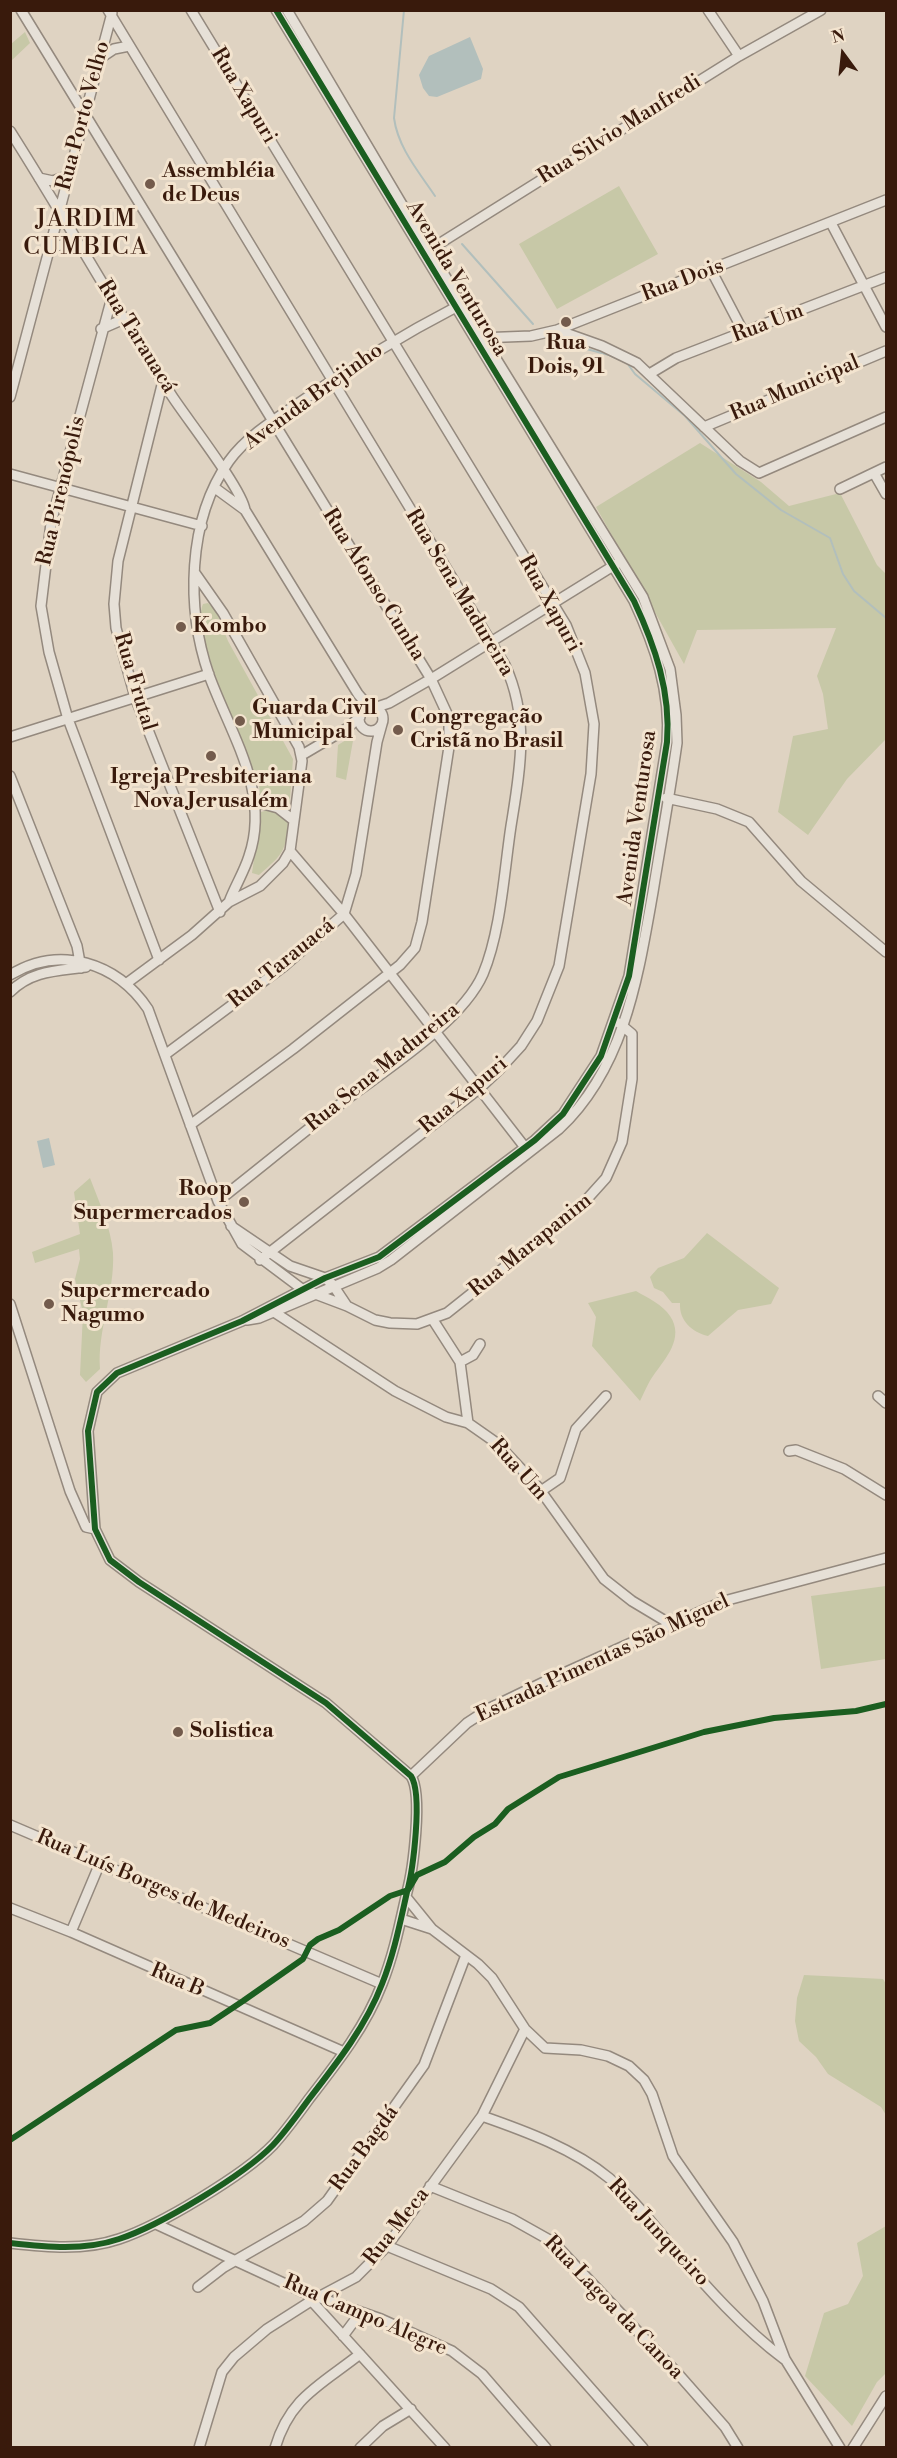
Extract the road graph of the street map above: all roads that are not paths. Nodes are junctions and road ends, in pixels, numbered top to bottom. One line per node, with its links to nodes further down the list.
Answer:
1 (21, 10): 11 (street, Rua Afonso Cunha)
2 (191, 10): 34 (street, Rua Xapuri)
3 (276, 10): 21 (street, Avenida Venturosa)
4 (287, 10): 21 (street, Avenida Venturosa)
5 (708, 10): 9 (street)
6 (821, 10): 9 (street, Rua Silvio Manfredi)
7 (110, 12): 8 (street, Rua Sena Madureira); 10 (street, Rua Porto Velho)
8 (129, 46): 10 (street); 37 (street, Rua Sena Madureira)
9 (739, 56): 21 (street, Rua Silvio Manfredi)
10 (99, 59): 11 (street, Rua Porto Velho)
11 (84, 112): 14 (street, Rua Porto Velho); 43 (street, Rua Afonso Cunha)
12 (10, 131): 13 (street, Rua Tarauacá)
13 (14, 143): 15 (street, Rua Tarauacá)
14 (67, 176): 15 (street); 17 (street, Rua Porto Velho)
15 (39, 178): 17 (street, Rua Tarauacá)
16 (886, 200): 18 (street, Rua Dois)
17 (58, 210): 19 (street, Rua Tarauacá); 20 (street, Rua Porto Velho)
18 (831, 223): 22 (street, Rua Dois); 24 (street)
19 (78, 244): 20 (street); 25 (street, Rua Tarauacá)
20 (50, 248): 39 (street, Rua Porto Velho)
21 (426, 252): 26 (street, Avenida Venturosa)
22 (711, 270): 30 (street, Rua Dois); 31 (street)
23 (886, 277): 24 (street, Rua Um)
24 (864, 286): 28 (street); 31 (street, Rua Um)
25 (112, 297): 27 (street, Rua Tarauacá); 29 (street, Rua Pirenópolis)
26 (458, 306): 32 (street, Avenida Venturosa); 33 (street, Avenida Venturosa); 34 (street, Avenida Brejinho)
27 (124, 319): 29 (street); 38 (street, Rua Tarauacá)
28 (886, 327)
29 (101, 329): 50 (street, Rua Pirenópolis)
30 (557, 330): 33 (street, Rua Dois); 36 (street)
31 (744, 333): 36 (street, Rua Um)
32 (473, 338): 33 (street, Rua Dois); 56 (street, Avenida Venturosa)
33 (484, 338): 56 (street, Avenida Venturosa)
34 (392, 342): 37 (street, Avenida Brejinho); 58 (street, Rua Xapuri)
35 (886, 351): 44 (street, Rua Municipal)
36 (651, 373): 44 (street)
37 (332, 380): 43 (street, Avenida Brejinho); 59 (street, Rua Sena Madureira)
38 (163, 381): 40 (street, Rua Tarauacá); 41 (street, Rua Frutal)
39 (10, 397)
40 (173, 397): 41 (street); 46 (street, Rua Tarauacá)
41 (156, 408): 53 (street, Rua Frutal)
42 (885, 420): 44 (street)
43 (272, 422): 46 (street, Avenida Brejinho); 61 (street, Rua Afonso Cunha)
44 (704, 427)
45 (886, 466): 47 (street)
46 (223, 472): 49 (street, Avenida Brejinho); 54 (street, Rua Tarauacá)
47 (874, 472): 51 (street); 52 (street)
48 (10, 474): 50 (street)
49 (215, 488): 54 (street, Rua Tarauacá); 55 (street, Avenida Brejinho)
50 (59, 489): 53 (street); 65 (street, Rua Pirenópolis)
51 (840, 489)
52 (886, 495)
53 (130, 507): 55 (street); 63 (street, Rua Frutal)
54 (245, 510): 62 (street, Rua Tarauacá)
55 (202, 526): 57 (street, Avenida Brejinho)
56 (617, 564): 58 (street); 72 (street, Avenida Venturosa)
57 (195, 573): 60 (street, Avenida Brejinho); 70 (street)
58 (553, 604): 59 (street); 93 (street, Rua Xapuri)
59 (491, 643): 61 (street); 89 (street, Rua Sena Madureira)
60 (209, 674): 63 (street); 73 (street, Avenida Brejinho)
61 (432, 679): 64 (street); 85 (street, Rua Afonso Cunha)
62 (357, 694): 64 (street, Rua Tarauacá); 66 (street, Rua Tarauacá)
63 (135, 697): 65 (street); 77 (street, Rua Frutal)
64 (377, 714): 66 (street); 67 (street); 69 (street, Rua Tarauacá)
65 (68, 719): 68 (street); 82 (street, Rua Pirenópolis)
66 (361, 719): 67 (street); 70 (street)
67 (371, 731): 69 (street)
68 (10, 737)
69 (377, 742): 78 (street, Rua Tarauacá)
70 (302, 754): 74 (street)
71 (10, 776): 79 (street)
72 (664, 798): 80 (street); 88 (street, Avenida Venturosa)
73 (256, 802): 74 (street); 76 (street, Avenida Brejinho)
74 (292, 819): 75 (street)
75 (290, 850): 76 (street); 78 (street)
76 (229, 902): 77 (street)
77 (220, 912): 82 (street)
78 (344, 914): 85 (street); 91 (street, Rua Tarauacá)
79 (71, 933): 81 (street); 83 (street)
80 (886, 952)
81 (58, 959): 83 (street); 84 (street)
82 (159, 960): 86 (street)
83 (80, 964): 86 (street); 87 (street)
84 (11, 973): 87 (street)
85 (390, 974): 89 (street); 94 (street, Rua Afonso Cunha)
86 (127, 983): 91 (street, Rua Marapanim)
87 (14, 988)
88 (619, 1023): 90 (street, Avenida Venturosa); 92 (street, Rua Marapanim)
89 (436, 1030): 93 (street); 96 (street, Rua Sena Madureira)
90 (614, 1038): 92 (street); 95 (street, Avenida Venturosa)
91 (166, 1054): 94 (street, Rua Marapanim)
92 (633, 1071): 108 (street, Rua Marapanim)
93 (480, 1088): 95 (street); 98 (street, Rua Xapuri)
94 (190, 1125): 96 (street, Rua Marapanim)
95 (527, 1149): 101 (street, Avenida Venturosa)
96 (218, 1201): 97 (street, Rua Marapanim)
97 (231, 1226): 98 (street); 99 (street, Rua Marapanim)
98 (269, 1252): 99 (street, Rua Xapuri); 101 (street)
99 (260, 1260): 100 (street, Rua Marapanim)
100 (289, 1280): 102 (street, Rua Marapanim); 104 (street)
101 (329, 1282): 102 (street, Avenida Venturosa); 103 (street, Avenida Venturosa); 106 (street, Rua Marapanim)
102 (302, 1289): 103 (street, Rua Marapanim); 104 (street, Avenida Venturosa)
103 (313, 1293): 106 (street, Rua Marapanim); 107 (street, Avenida Venturosa)
104 (286, 1298): 109 (street, Avenida Venturosa)
105 (10, 1304): 119 (street)
106 (347, 1306): 108 (street, Rua Marapanim)
107 (274, 1312): 109 (street, Avenida Venturosa); 115 (street, Rua Um)
108 (433, 1320): 111 (street)
109 (242, 1321): 119 (street)
110 (480, 1344): 111 (street)
111 (460, 1362): 115 (street)
112 (606, 1396): 117 (street)
113 (878, 1396): 114 (street)
114 (886, 1402)
115 (468, 1423): 117 (street, Rua Um)
116 (789, 1450): 118 (street)
117 (541, 1491): 121 (street, Rua Um)
118 (886, 1495)
119 (95, 1529): 122 (street)
120 (886, 1558): 121 (street, Estrada Pimentas São Miguel)
121 (672, 1625): 122 (street, Estrada Pimentas São Miguel)
122 (411, 1776): 125 (street)
123 (10, 1825): 124 (street, Rua Luís Borges de Medeiros)
124 (100, 1863): 129 (street); 131 (street, Rua Luís Borges de Medeiros)
125 (406, 1897): 127 (street); 128 (street)
126 (10, 1908): 129 (street, Rua B)
127 (401, 1919): 128 (street); 131 (street)
128 (432, 1929): 130 (street)
129 (71, 1932): 133 (street, Rua B)
130 (466, 1955): 132 (street); 139 (street, Rua Bagdá)
131 (382, 1984): 133 (street)
132 (525, 2029): 134 (street, Rua Meca); 147 (street)
133 (344, 2052): 136 (street)
134 (482, 2116): 135 (street, Rua Meca); 147 (street, Rua Junqueiro)
135 (430, 2186): 138 (street, Rua Meca); 156 (street, Rua Lagoa da Canoa)
136 (156, 2224): 137 (street); 139 (street, Rua Campo Alegre)
137 (10, 2244)
138 (387, 2246): 142 (street, Rua Meca); 155 (street)
139 (236, 2260): 140 (street, Rua Bagdá); 141 (street, Rua Campo Alegre)
140 (198, 2287)
141 (303, 2292): 142 (street, Rua Campo Alegre); 143 (street)
142 (321, 2297): 143 (street, Rua Meca); 144 (street, Rua Campo Alegre)
143 (311, 2301): 145 (street); 151 (street, Rua Meca)
144 (361, 2312): 145 (street); 154 (street, Rua Campo Alegre)
145 (343, 2336): 146 (street)
146 (360, 2354): 149 (street); 152 (street)
147 (785, 2359): 157 (street)
148 (886, 2396): 158 (street)
149 (411, 2409): 150 (street); 153 (street)
150 (362, 2447)
151 (199, 2448)
152 (275, 2448)
153 (446, 2448)
154 (546, 2448)
155 (643, 2448)
156 (738, 2448)
157 (840, 2448)
158 (853, 2448)

